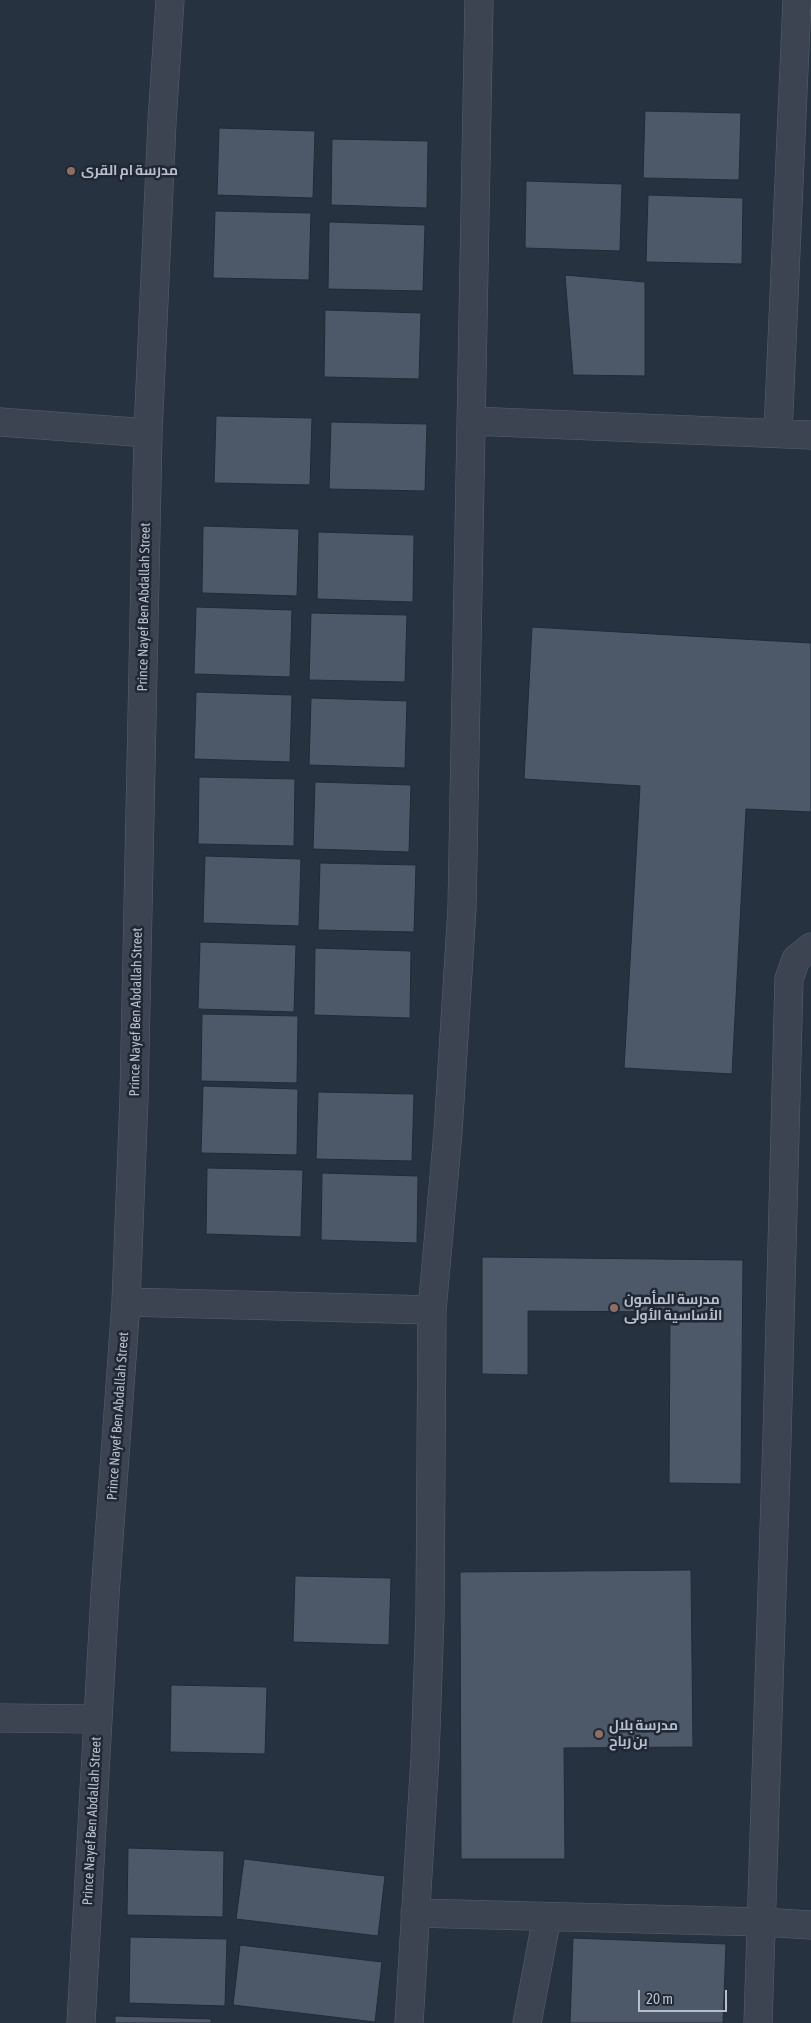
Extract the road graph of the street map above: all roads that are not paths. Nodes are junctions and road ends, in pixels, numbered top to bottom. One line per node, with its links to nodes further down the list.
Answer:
1 (170, 0): 6 (street, Prince Nayef Ben Abdallah Street)
2 (480, 0): 4 (street)
3 (797, 0): 7 (street)
4 (472, 421): 7 (street); 11 (street)
5 (0, 422): 6 (street)
6 (148, 433): 10 (street, Prince Nayef Ben Abdallah Street)
7 (778, 433): 8 (street)
8 (811, 435)
9 (811, 947): 16 (street)
10 (126, 1302): 11 (street); 13 (street, Prince Nayef Ben Abdallah Street)
11 (432, 1310): 14 (street)
12 (0, 1718): 13 (street)
13 (98, 1719): 18 (street, Prince Nayef Ben Abdallah Street)
14 (415, 1913): 15 (street); 19 (street)
15 (547, 1917): 16 (street); 20 (street)
16 (761, 1922): 17 (street); 21 (street)
17 (811, 1925)
18 (80, 2023)
19 (409, 2023)
20 (528, 2023)
21 (758, 2023)

